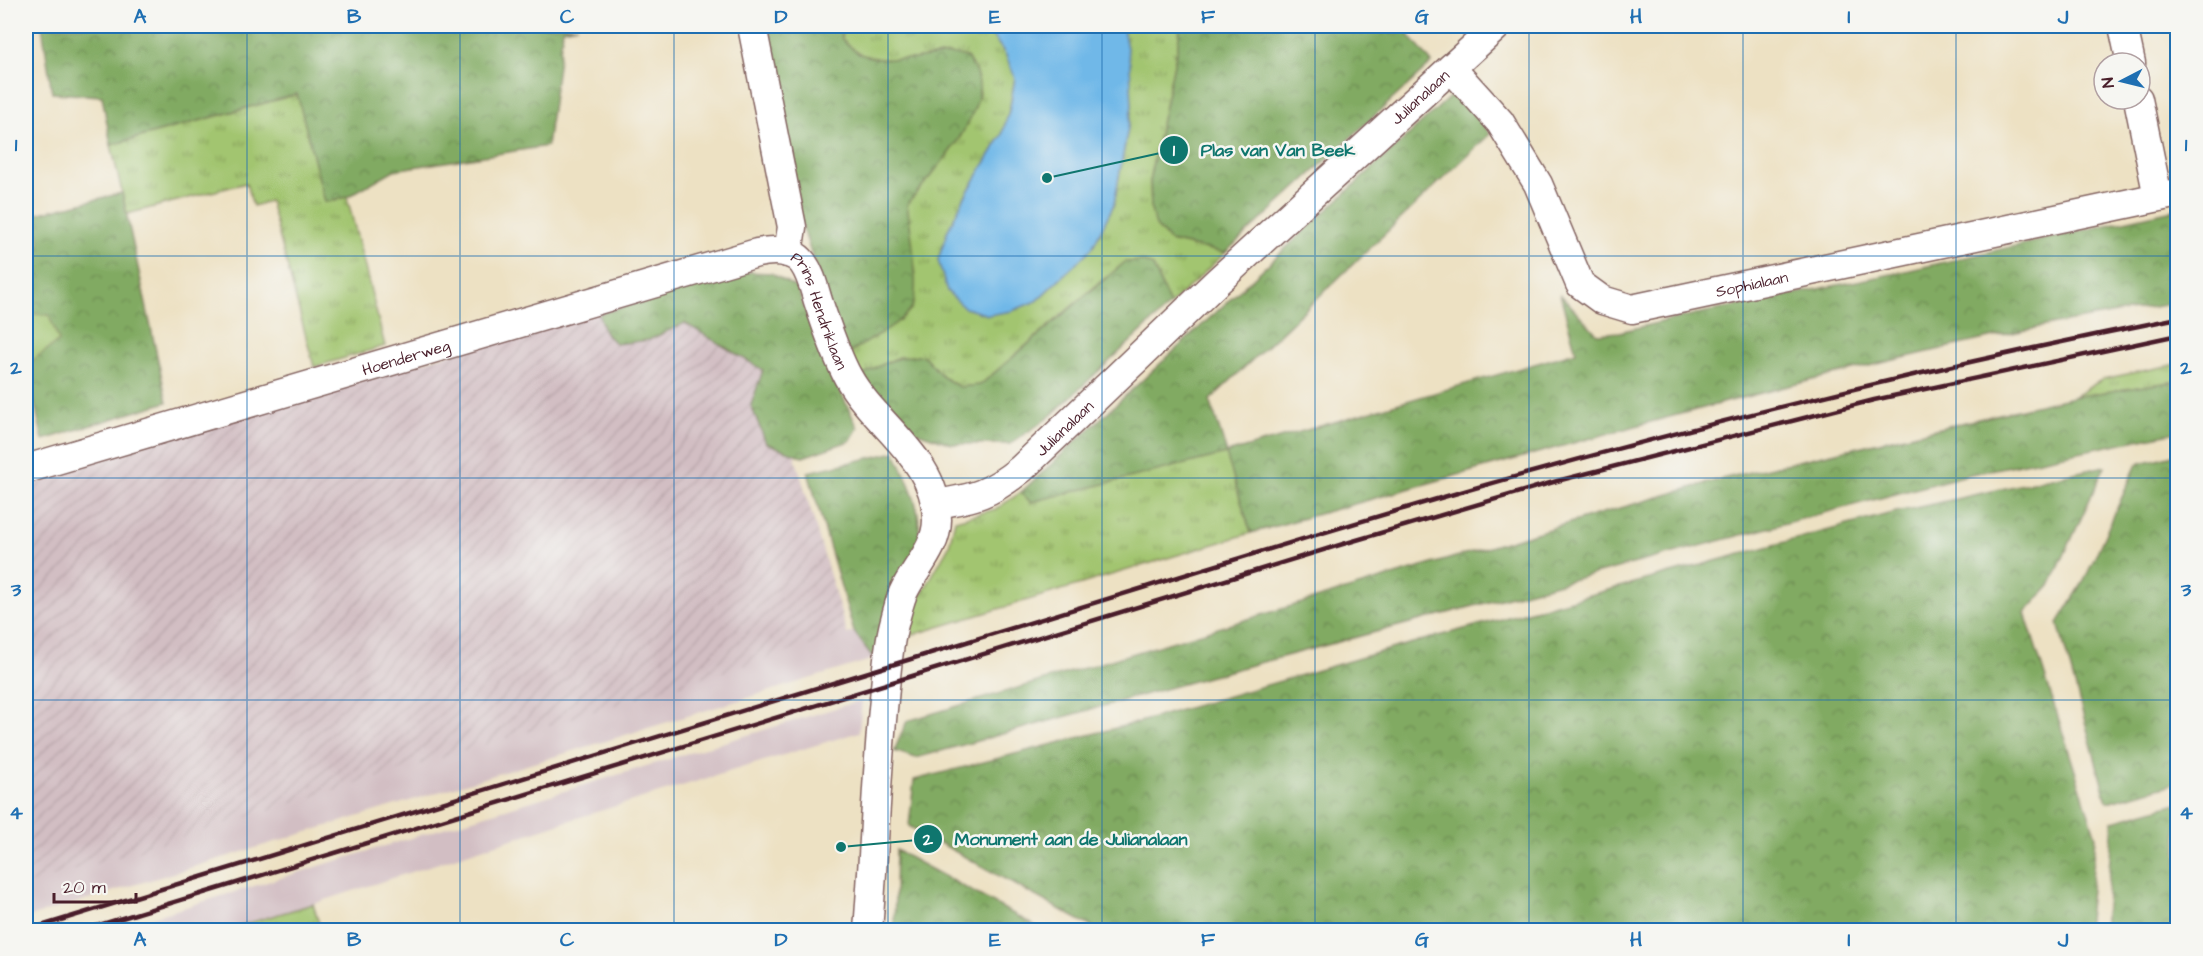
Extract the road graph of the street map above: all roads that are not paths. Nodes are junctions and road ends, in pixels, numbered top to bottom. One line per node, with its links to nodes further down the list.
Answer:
1 (752, 26): 8 (street, Prins Hendriklaan)
2 (1497, 26): 5 (street, Julianalaan)
3 (2123, 26): 4 (street)
4 (2128, 51)
5 (1451, 68): 7 (street, Sophialaan); 10 (street, Julianalaan)
6 (2142, 111): 7 (street)
7 (2168, 195)
8 (788, 253): 9 (street, Hoenderweg); 10 (street, Prins Hendriklaan)
9 (26, 469)
10 (936, 504): 11 (street)
11 (868, 930)

